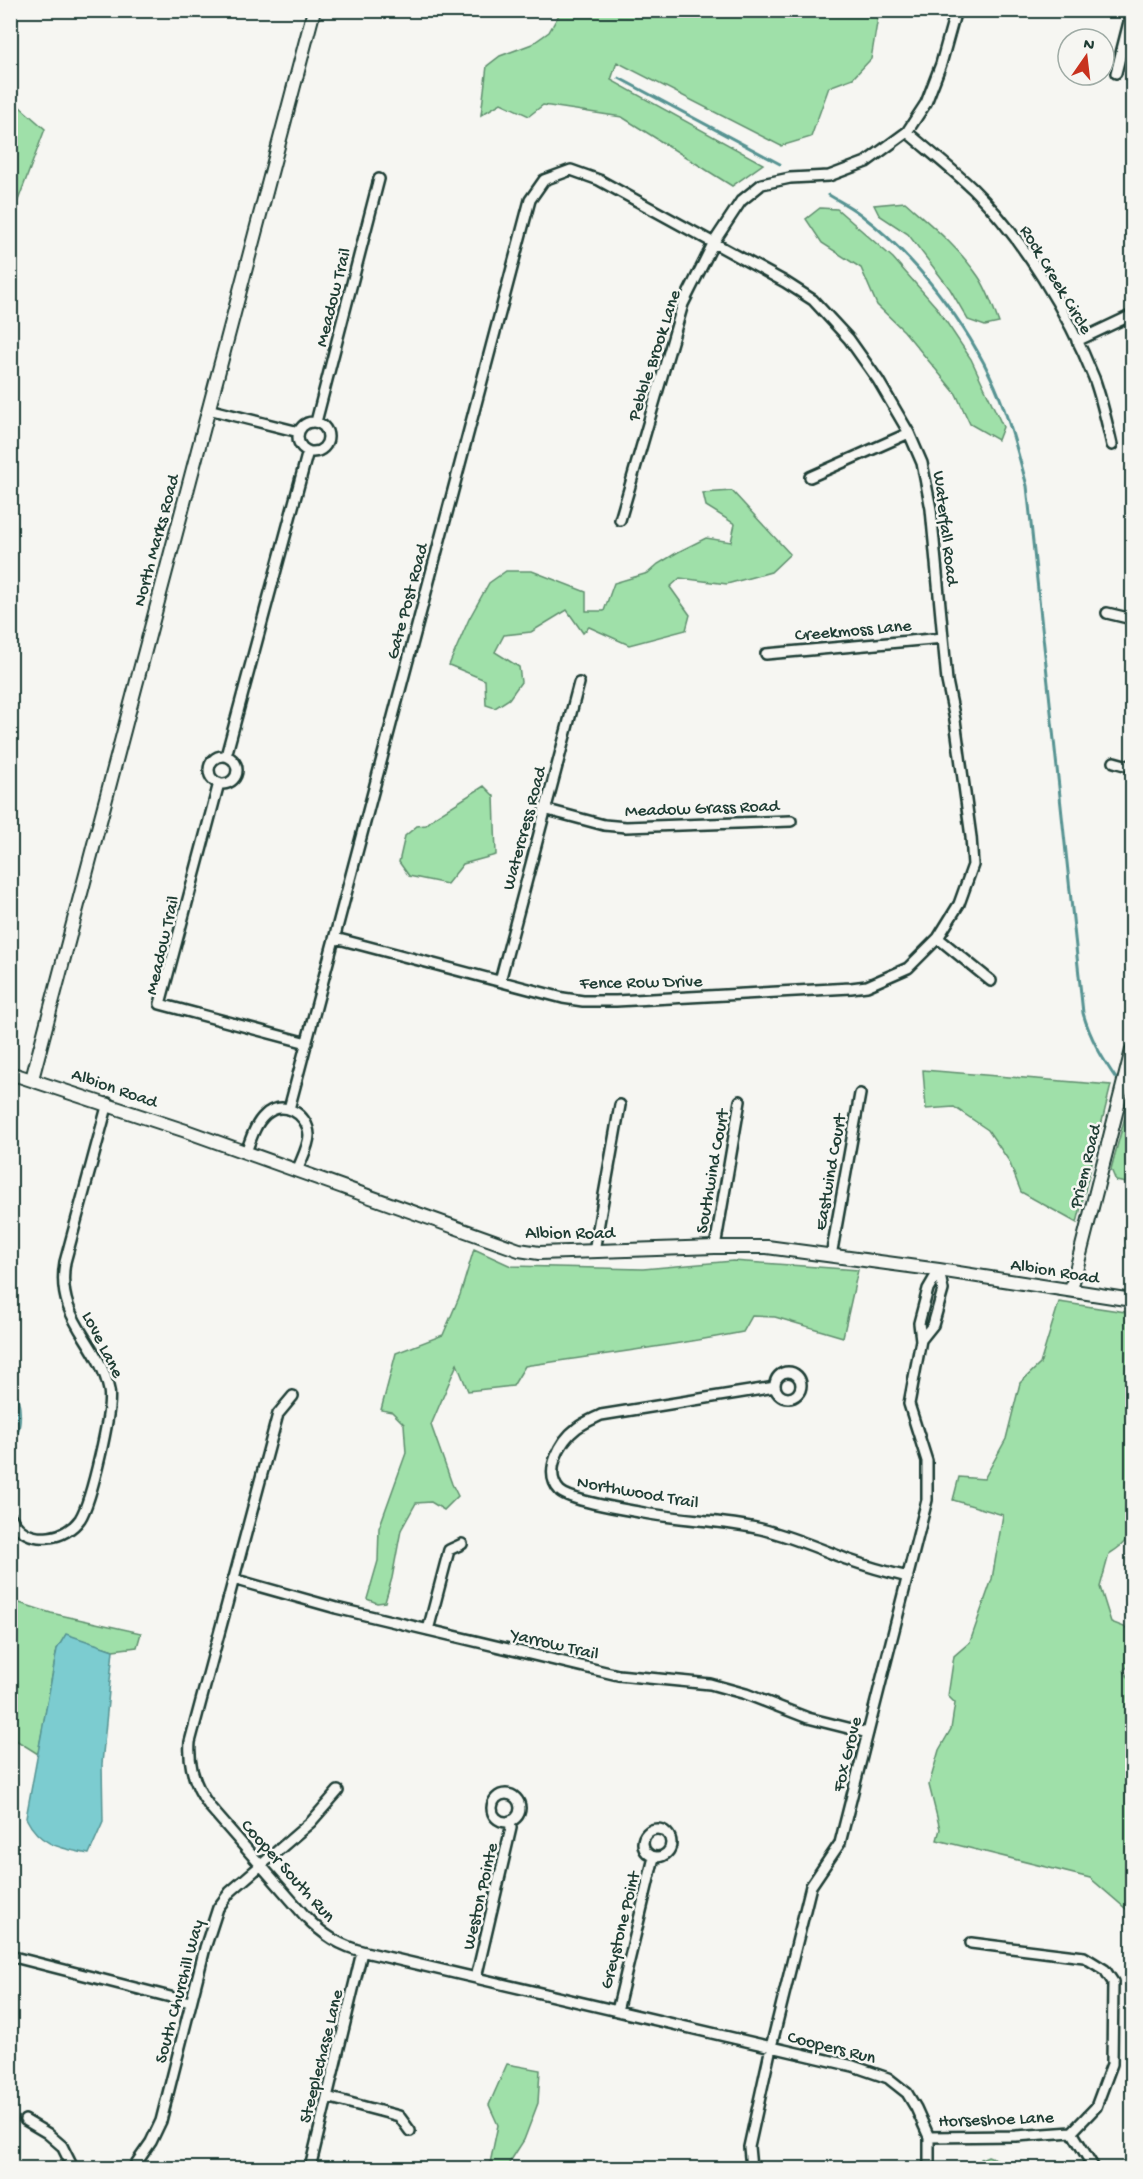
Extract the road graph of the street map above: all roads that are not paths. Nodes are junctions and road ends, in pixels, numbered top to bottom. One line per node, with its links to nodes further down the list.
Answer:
1 (314, 10): 11 (street, North Marks Road)
2 (956, 10): 5 (street, Pebble Brook Lane)
3 (1132, 10): 4 (street)
4 (1116, 73)
5 (907, 132): 8 (street, Pebble Brook Lane); 10 (street, Rock Creek Circle)
6 (379, 179): 12 (street, Meadow Trail)
7 (615, 189): 8 (street, Waterfall Road); 30 (street, Gate Post Road)
8 (714, 242): 14 (street, Waterfall Road); 18 (street, Pebble Brook Lane)
9 (1132, 315): 10 (street)
10 (1077, 341): 15 (street, Rock Creek Circle)
11 (208, 409): 13 (street); 37 (street, North Marks Road)
12 (316, 422): 13 (street); 16 (street)
13 (299, 432): 16 (street)
14 (909, 433): 17 (street); 21 (street, Waterfall Road)
15 (1112, 445)
16 (308, 452): 24 (street, Meadow Trail)
17 (810, 477)
18 (620, 520)
19 (1107, 613): 20 (street)
20 (1132, 619)
21 (943, 638): 22 (street, Creekmoss Lane); 31 (street, Waterfall Road)
22 (766, 654)
23 (579, 683): 28 (street, Watercress Road)
24 (226, 756): 27 (street, Meadow Trail); 27 (street, Meadow Trail)
25 (1114, 762): 26 (street)
26 (1132, 767)
27 (219, 783): 34 (street, Meadow Trail)
28 (544, 809): 29 (street, Meadow Grass Road); 32 (street, Watercress Road)
29 (791, 820)
30 (335, 938): 32 (street, Fence Row Drive); 34 (street, Gate Post Road)
31 (938, 938): 32 (street, Fence Row Drive); 33 (street)
32 (500, 981)
33 (991, 981)
34 (307, 1042): 42 (street, Gate Post Road)
35 (1132, 1050): 49 (street, Priem Road)
36 (10, 1073): 37 (street, Albion Road)
37 (32, 1079): 40 (street, Albion Road)
38 (860, 1094): 47 (street, Eastwind Court)
39 (740, 1101): 45 (street, Southwind Court)
40 (108, 1104): 43 (street, Albion Road); 54 (street, Love Lane)
41 (620, 1105): 46 (street)
42 (289, 1109): 43 (street); 44 (street)
43 (246, 1152): 44 (street, Albion Road)
44 (297, 1171): 46 (street, Albion Road)
45 (715, 1247): 46 (street, Albion Road); 47 (street, Albion Road)
46 (594, 1251)
47 (831, 1256): 48 (street, Albion Road)
48 (939, 1270): 49 (street, Albion Road); 51 (street, Fox Grove); 51 (street, Fox Grove)
49 (1071, 1290): 50 (street, Albion Road)
50 (1132, 1300)
51 (921, 1340): 56 (street, Fox Grove)
52 (775, 1387): 56 (street, Northwood Trail)
53 (293, 1396): 57 (street, Cooper South Run)
54 (11, 1517)
55 (462, 1544): 58 (street)
56 (908, 1577): 59 (street, Fox Grove)
57 (233, 1579): 58 (street, Yarrow Trail); 63 (street, Cooper South Run)
58 (428, 1630): 59 (street, Yarrow Trail)
59 (868, 1733): 70 (street, Fox Grove)
60 (338, 1791): 63 (street, South Churchill Way)
61 (510, 1821): 67 (street, Weston Pointe)
62 (654, 1857): 69 (street, Greystone Point)
63 (260, 1867): 65 (street, Cooper South Run); 68 (street, South Churchill Way)
64 (971, 1943): 74 (street, Horseshoe Lane)
65 (362, 1952): 67 (street, Cooper South Run); 71 (street, Steeplechase Lane)
66 (10, 1956): 68 (street)
67 (476, 1978): 69 (street, Cooper South Run)
68 (190, 2002): 77 (street, South Churchill Way)
69 (617, 2011): 70 (street, Cooper South Run)
70 (771, 2047): 75 (street, Coopers Run); 79 (street, Fox Grove)
71 (327, 2097): 73 (street); 78 (street, Steeplechase Lane)
72 (25, 2120): 76 (street)
73 (410, 2131)
74 (1072, 2132): 75 (street, Horseshoe Lane); 81 (street)
75 (929, 2137): 80 (street, Coopers Run)
76 (72, 2169)
77 (133, 2169)
78 (310, 2169)
79 (751, 2169)
80 (928, 2169)
81 (1094, 2169)

